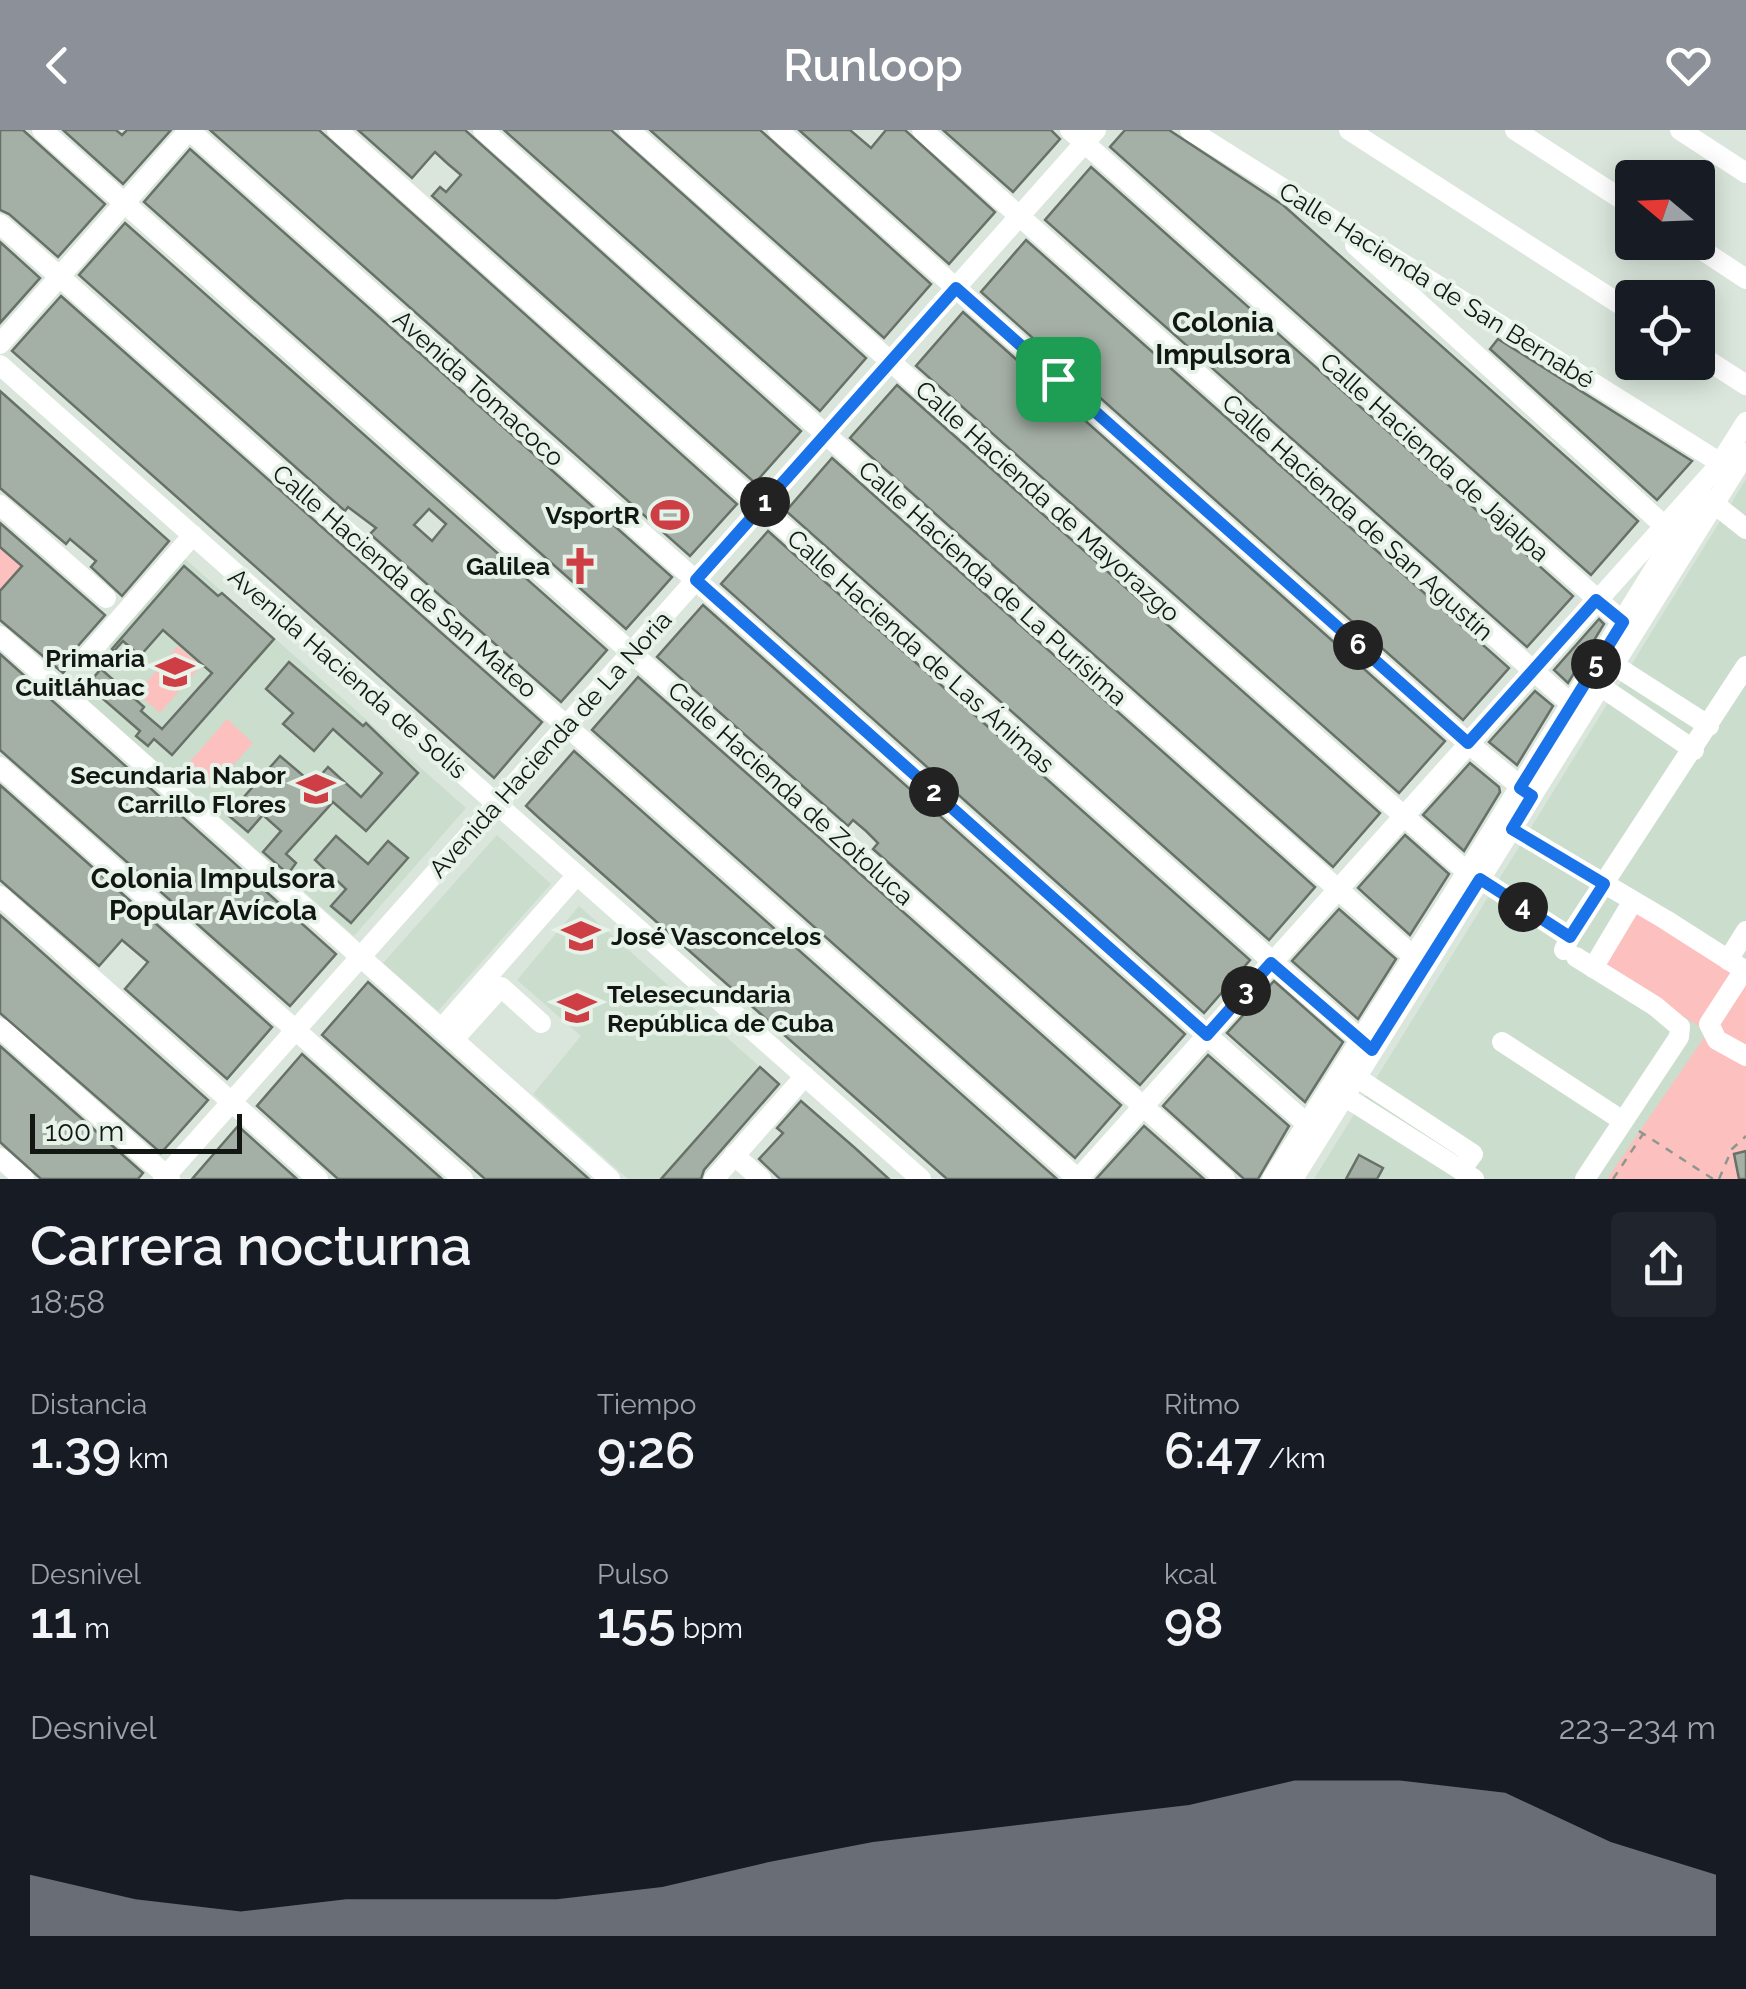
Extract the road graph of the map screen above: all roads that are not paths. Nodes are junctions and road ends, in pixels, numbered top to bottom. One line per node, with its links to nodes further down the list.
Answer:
1 (42, 130): 15 (street, Calle Hacienda de Zotoluca)
2 (189, 130): 15 (street); 38 (street, Avenida Tomacoco)
3 (337, 130): 34 (street, Calle Hacienda de Las Ánimas)
4 (483, 130): 30 (street, Calle Hacienda de La Purísima)
5 (629, 130): 25 (street, Calle Hacienda de Mayorazgo)
6 (778, 130): 22 (street)
7 (922, 130): 17 (street, Calle Hacienda de San Agustín)
8 (1190, 130): 16 (street, Calle Hacienda de San Bernabé)
9 (1350, 130): 23 (street)
10 (1515, 130): 14 (street)
11 (1680, 130): 13 (street)
12 (1083, 134): 17 (street, Avenida Hacienda de La Noria); 40 (street, Calle Hacienda de Jajalpa)
13 (1746, 172)
14 (1615, 195)
15 (125, 202): 20 (street); 43 (street, Calle Hacienda de Zotoluca)
16 (1315, 208): 31 (street, Calle Hacienda de San Bernabé); 37 (street)
17 (1019, 216): 22 (street, Avenida Hacienda de La Noria); 47 (street, Calle Hacienda de San Agustín)
18 (0, 224): 20 (street, Calle Hacienda de San Mateo)
19 (1715, 259): 21 (street)
20 (60, 276): 24 (street); 50 (street, Calle Hacienda de San Mateo)
21 (1746, 279)
22 (956, 288): 25 (street, Avenida Hacienda de La Noria); 52 (street)
23 (1615, 301)
24 (0, 344)
25 (890, 361): 30 (street, Avenida Hacienda de La Noria); 57 (street, Calle Hacienda de Mayorazgo)
26 (0, 365): 36 (street, Avenida Hacienda de Solís)
27 (1715, 365): 28 (street)
28 (1746, 385)
29 (1746, 422): 31 (street)
30 (826, 434): 34 (street, Avenida Hacienda de La Noria); 62 (street, Calle Hacienda de La Purísima)
31 (1731, 473): 32 (street); 37 (street)
32 (1708, 498): 35 (street); 37 (street)
33 (0, 505): 39 (street)
34 (761, 507): 38 (street, Avenida Hacienda de La Noria); 69 (street, Calle Hacienda de Las Ánimas)
35 (1746, 529)
36 (193, 535): 44 (street); 56 (street, Avenida Hacienda de Solís)
37 (1674, 536): 40 (street); 41 (street); 45 (street)
38 (696, 580): 43 (street, Avenida Hacienda de La Noria); 75 (street, Avenida Tomacoco)
39 (106, 598)
40 (1596, 600): 41 (street, Calle Hacienda de Jajalpa); 47 (street)
41 (1623, 622): 49 (street)
42 (0, 636): 68 (street)
43 (632, 652): 50 (street, Avenida Hacienda de La Noria); 82 (street, Calle Hacienda de Zotoluca)
44 (87, 656)
45 (1614, 664): 48 (street); 51 (street)
46 (1746, 666): 51 (street)
47 (1532, 672): 49 (street, Calle Hacienda de San Agustín); 52 (street)
48 (1600, 686): 53 (street); 55 (street)
49 (1570, 703): 55 (street)
50 (568, 724): 56 (street, Avenida Hacienda de La Noria); 96 (street, Calle Hacienda de San Mateo)
51 (1709, 726): 53 (street)
52 (1468, 743): 55 (street); 57 (street)
53 (1694, 750): 61 (street)
54 (0, 767): 73 (street)
55 (1526, 792): 58 (street); 60 (street)
56 (497, 804): 59 (street, Avenida Hacienda de Solís); 68 (street, Avenida Hacienda de La Noria)
57 (1403, 816): 60 (street, Calle Hacienda de Mayorazgo); 62 (street)
58 (1517, 832): 60 (street); 61 (street)
59 (577, 875): 74 (street); 79 (street, Avenida Hacienda de Solís)
60 (1481, 876): 66 (street, Calle Hacienda de Mayorazgo); 67 (street); 77 (street)
61 (1604, 884): 64 (street); 66 (street)
62 (1337, 890): 67 (street, Calle Hacienda de La Purísima); 69 (street)
63 (0, 896): 81 (street)
64 (1633, 902): 66 (street); 70 (street)
65 (1746, 932): 70 (street)
66 (1576, 953): 83 (street, Calle Hacienda de Mayorazgo)
67 (1413, 956): 77 (street)
68 (361, 957): 73 (street, Avenida Hacienda de La Noria); 74 (street)
69 (1271, 963): 75 (street); 77 (street, Calle Hacienda de Las Ánimas)
70 (1739, 967): 78 (street)
71 (541, 1023): 74 (street)
72 (0, 1028): 88 (street)
73 (297, 1029): 81 (street, Avenida Hacienda de La Noria); 91 (street)
74 (448, 1034): 92 (street)
75 (1207, 1035): 82 (street); 84 (street, Avenida Tomacoco)
76 (1502, 1042): 83 (street)
77 (1366, 1045): 80 (street); 84 (street)
78 (1746, 1056)
79 (804, 1076): 85 (street); 95 (street, Avenida Hacienda de Solís)
80 (1350, 1087): 87 (street); 99 (street)
81 (232, 1102): 88 (street, Avenida Hacienda de La Noria); 90 (street)
82 (1144, 1106): 96 (street); 97 (street, Calle Hacienda de Zotoluca)
83 (1623, 1121): 100 (street)
84 (1308, 1124): 98 (street)
85 (734, 1156): 93 (street); 94 (street)
86 (0, 1158): 89 (street)
87 (1468, 1174)
88 (166, 1178)
89 (24, 1179)
90 (318, 1179)
91 (463, 1179)
92 (610, 1179)
93 (714, 1179)
94 (761, 1179)
95 (921, 1179)
96 (1078, 1179)
97 (1225, 1179)
98 (1272, 1179)
99 (1293, 1179)
100 (1585, 1179)

